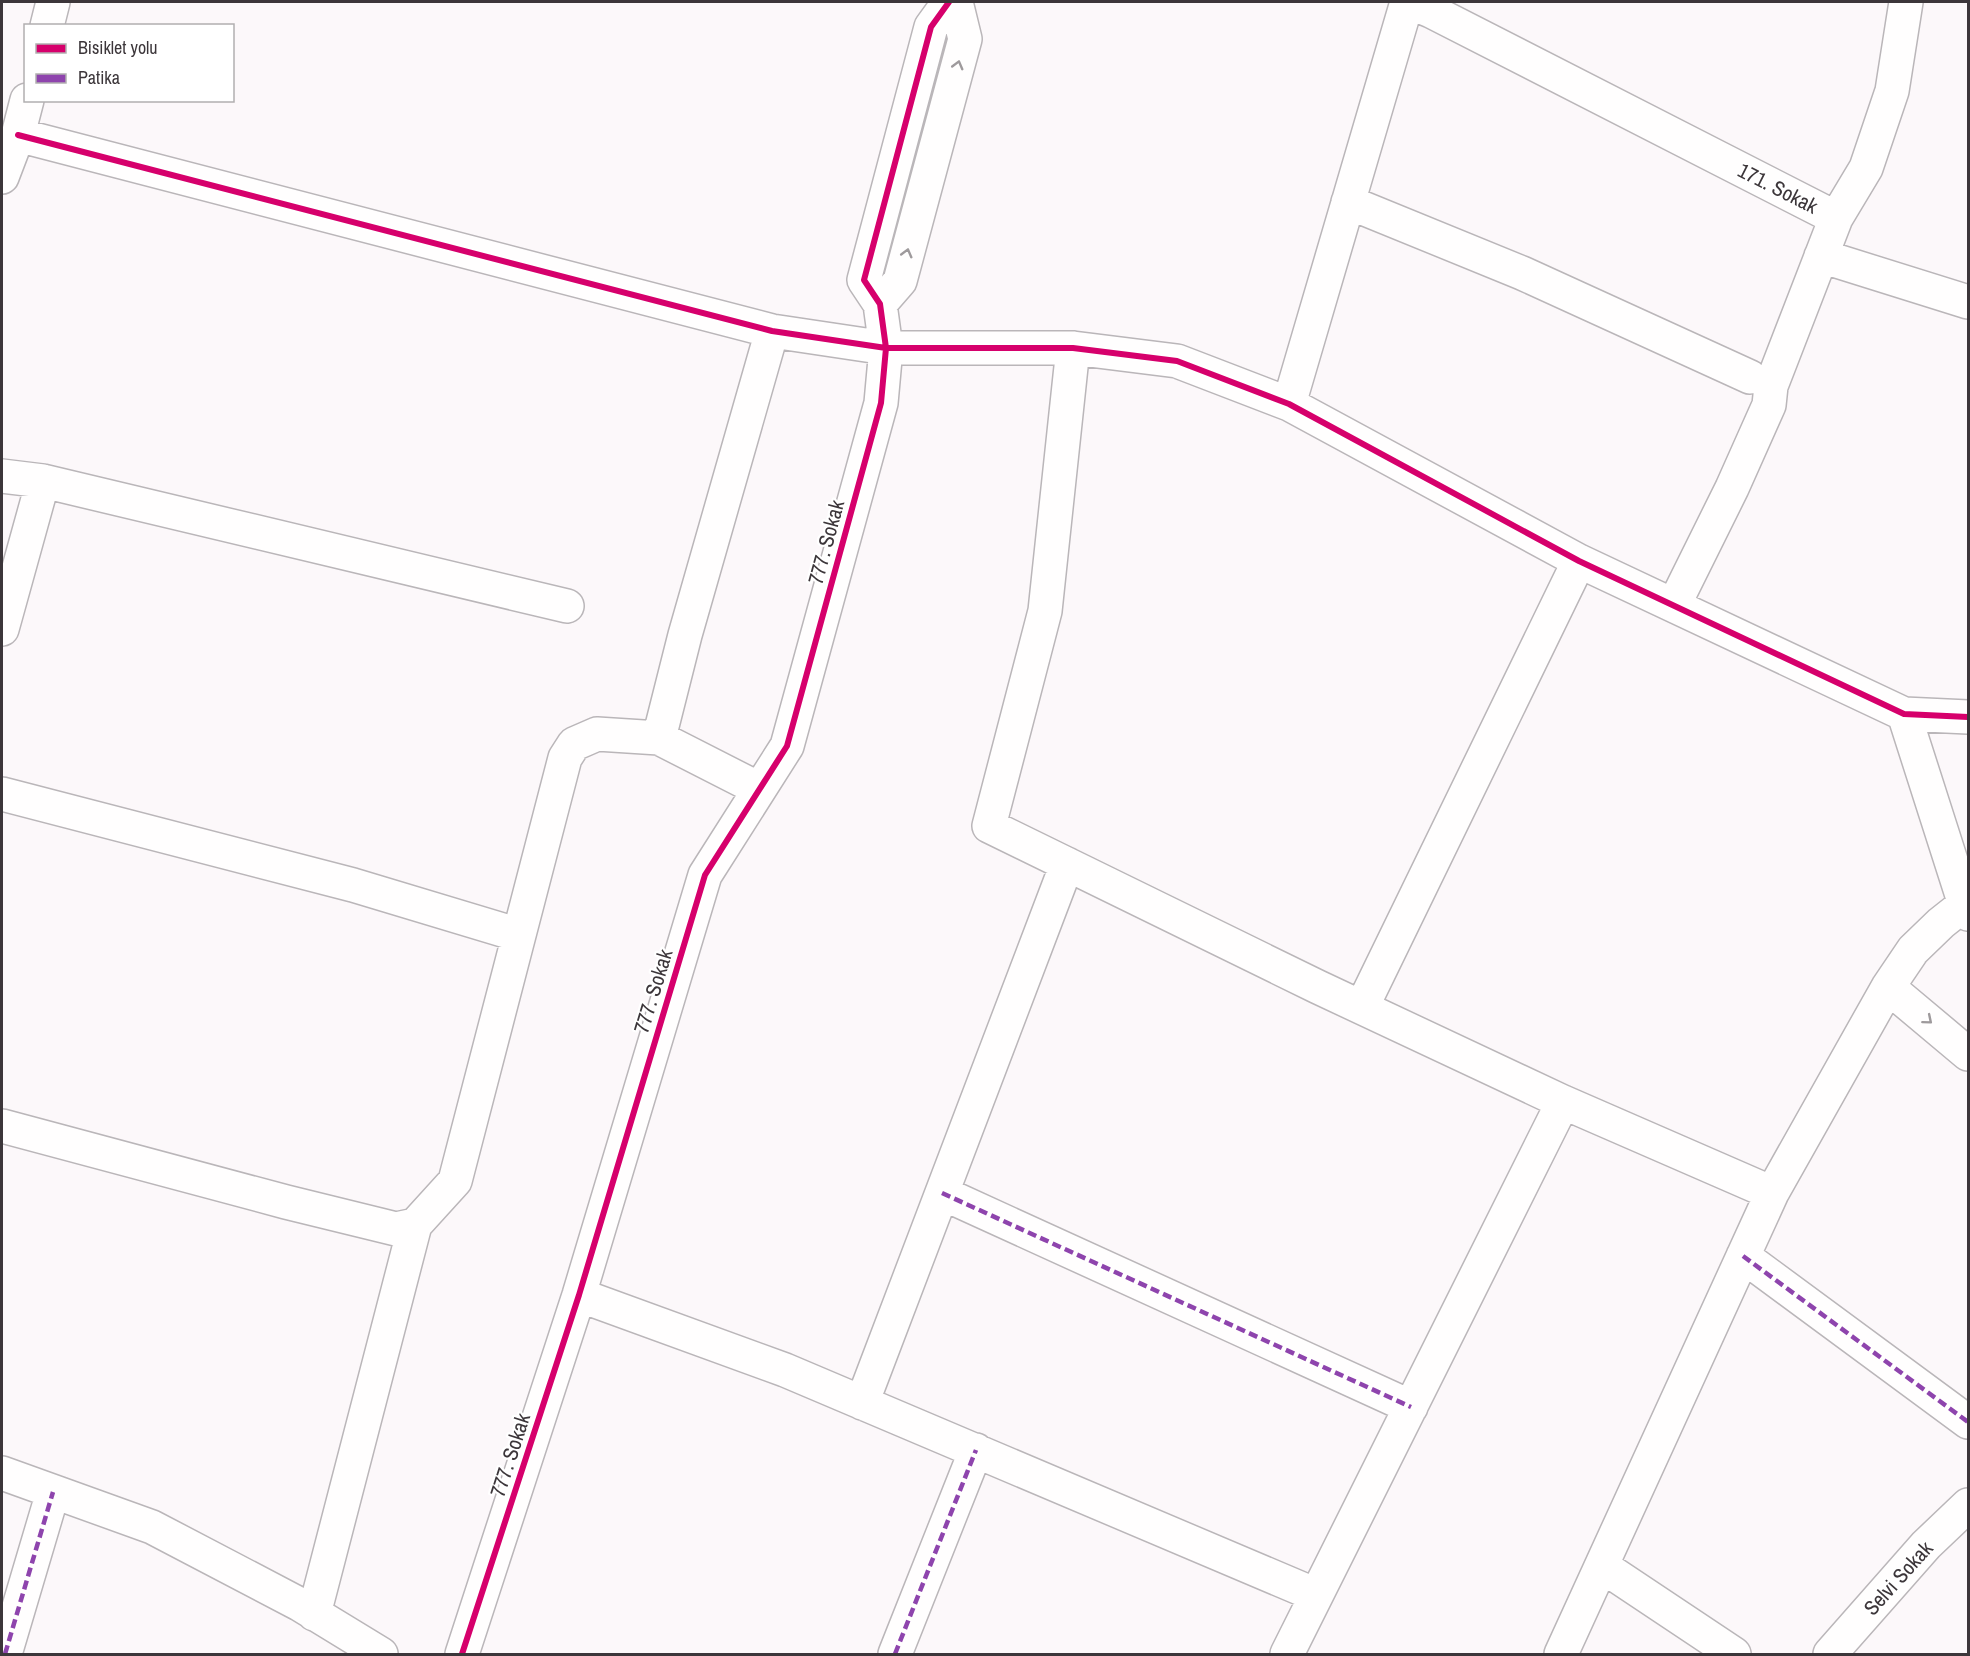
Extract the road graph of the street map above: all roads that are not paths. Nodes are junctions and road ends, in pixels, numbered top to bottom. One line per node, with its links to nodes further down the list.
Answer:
1 (53, 2): 6 (street)
2 (949, 2): 14 (street)
3 (956, 2): 14 (street, one-way to 3)
4 (1408, 2): 10 (street); 11 (street, 171. Sokak)
5 (1906, 2): 11 (street)
6 (47, 24)
7 (26, 102): 8 (street)
8 (18, 135): 9 (street); 15 (street)
9 (2, 177)
10 (1348, 202): 18 (street); 19 (street)
11 (1836, 218): 12 (street, 171. Sokak)
12 (1821, 256): 13 (street); 23 (street, 171. Sokak)
13 (1968, 302)
14 (880, 304): 16 (street, 777. Sokak)
15 (772, 331): 16 (street); 28 (street)
16 (886, 348): 17 (street); 29 (street, 777. Sokak)
17 (1072, 348): 19 (street); 31 (street)
18 (1750, 377)
19 (1289, 404): 22 (street)
20 (2, 476): 21 (street)
21 (43, 481): 24 (street); 25 (street)
22 (1578, 561): 23 (street); 35 (street)
23 (1674, 605): 26 (street)
24 (567, 606)
25 (2, 628)
26 (1904, 714): 27 (street); 32 (street)
27 (1968, 717)
28 (659, 738): 29 (street); 33 (street)
29 (759, 789): 43 (street, 777. Sokak)
30 (2, 794): 33 (street)
31 (1067, 864): 35 (street); 40 (street)
32 (1967, 909): 34 (street)
33 (519, 934): 41 (street)
34 (1888, 987): 36 (street, one-way to 36); 39 (street)
35 (1362, 1007): 37 (street)
36 (1968, 1053)
37 (1563, 1102): 39 (street); 45 (street)
38 (2, 1126): 41 (street)
39 (1772, 1192): 42 (street)
40 (942, 1193): 44 (street); 45 (street)
41 (415, 1225): 53 (street)
42 (1743, 1256): 46 (street); 51 (street)
43 (579, 1295): 44 (street); 56 (street, 777. Sokak)
44 (862, 1403): 47 (street)
45 (1411, 1407): 52 (street)
46 (1968, 1422)
47 (976, 1450): 52 (street); 57 (street)
48 (2, 1473): 49 (street)
49 (54, 1492): 53 (street); 54 (street)
50 (1968, 1505): 61 (street, Selvi Sokak)
51 (1602, 1566): 59 (street); 60 (street)
52 (1316, 1595): 58 (street)
53 (314, 1614): 55 (street)
54 (5, 1654)
55 (381, 1654)
56 (462, 1654)
57 (895, 1654)
58 (1287, 1654)
59 (1561, 1654)
60 (1734, 1654)
61 (1830, 1654)

